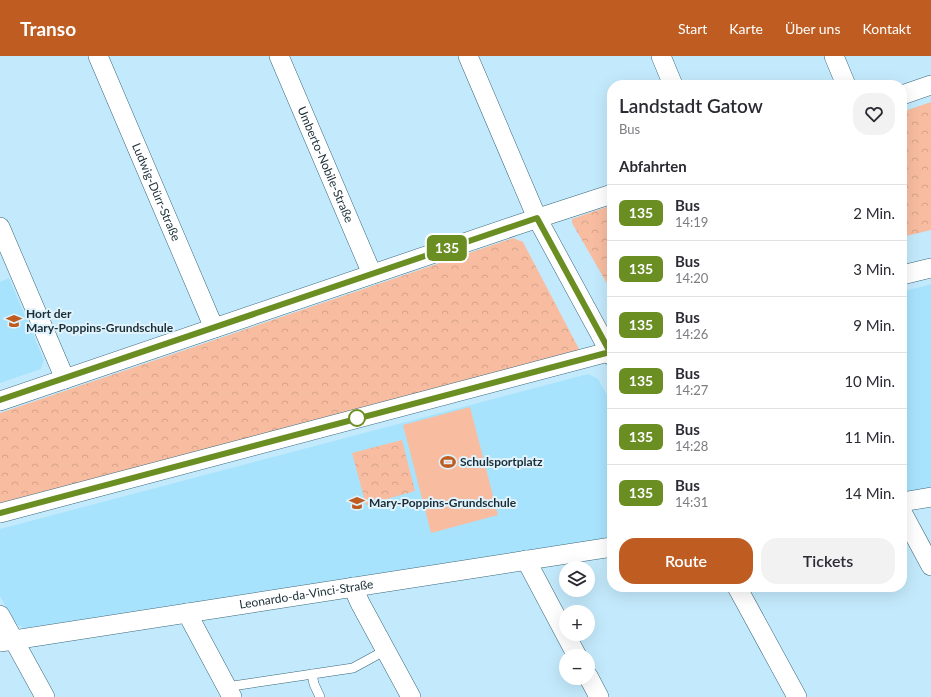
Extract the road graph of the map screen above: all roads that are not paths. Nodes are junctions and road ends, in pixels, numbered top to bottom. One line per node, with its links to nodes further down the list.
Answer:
1 (98, 56): 16 (street, Ludwig-Dürr-Straße)
2 (278, 56): 14 (street, Umberto-Nobile-Straße)
3 (468, 56): 11 (street)
4 (661, 56): 6 (street)
5 (834, 56): 7 (street)
6 (671, 80)
7 (844, 80)
8 (931, 85): 9 (street)
9 (907, 93)
10 (607, 196): 11 (street)
11 (537, 218): 14 (street); 17 (street)
12 (0, 227): 19 (street)
13 (931, 268): 15 (street)
14 (372, 274): 16 (street)
15 (907, 274)
16 (214, 328): 19 (street)
17 (607, 346)
18 (607, 354): 23 (street)
19 (65, 379): 20 (street)
20 (0, 400)
21 (931, 497): 22 (street)
22 (907, 501)
23 (0, 513)
24 (907, 521): 27 (street)
25 (607, 548): 26 (street, Leonardo-da-Vinci-Straße)
26 (526, 560): 28 (street, Leonardo-da-Vinci-Straße); 33 (street)
27 (931, 566)
28 (353, 587): 30 (street, Leonardo-da-Vinci-Straße); 34 (street)
29 (740, 592): 42 (street)
30 (187, 613): 32 (street, Leonardo-da-Vinci-Straße); 37 (street)
31 (0, 615): 32 (street)
32 (7, 641): 38 (street)
33 (573, 649)
34 (386, 650): 35 (lane); 40 (street)
35 (312, 674): 37 (lane); 39 (lane)
36 (593, 685): 41 (street)
37 (229, 692)
38 (45, 697)
39 (320, 697)
40 (411, 697)
41 (599, 697)
42 (797, 697)

